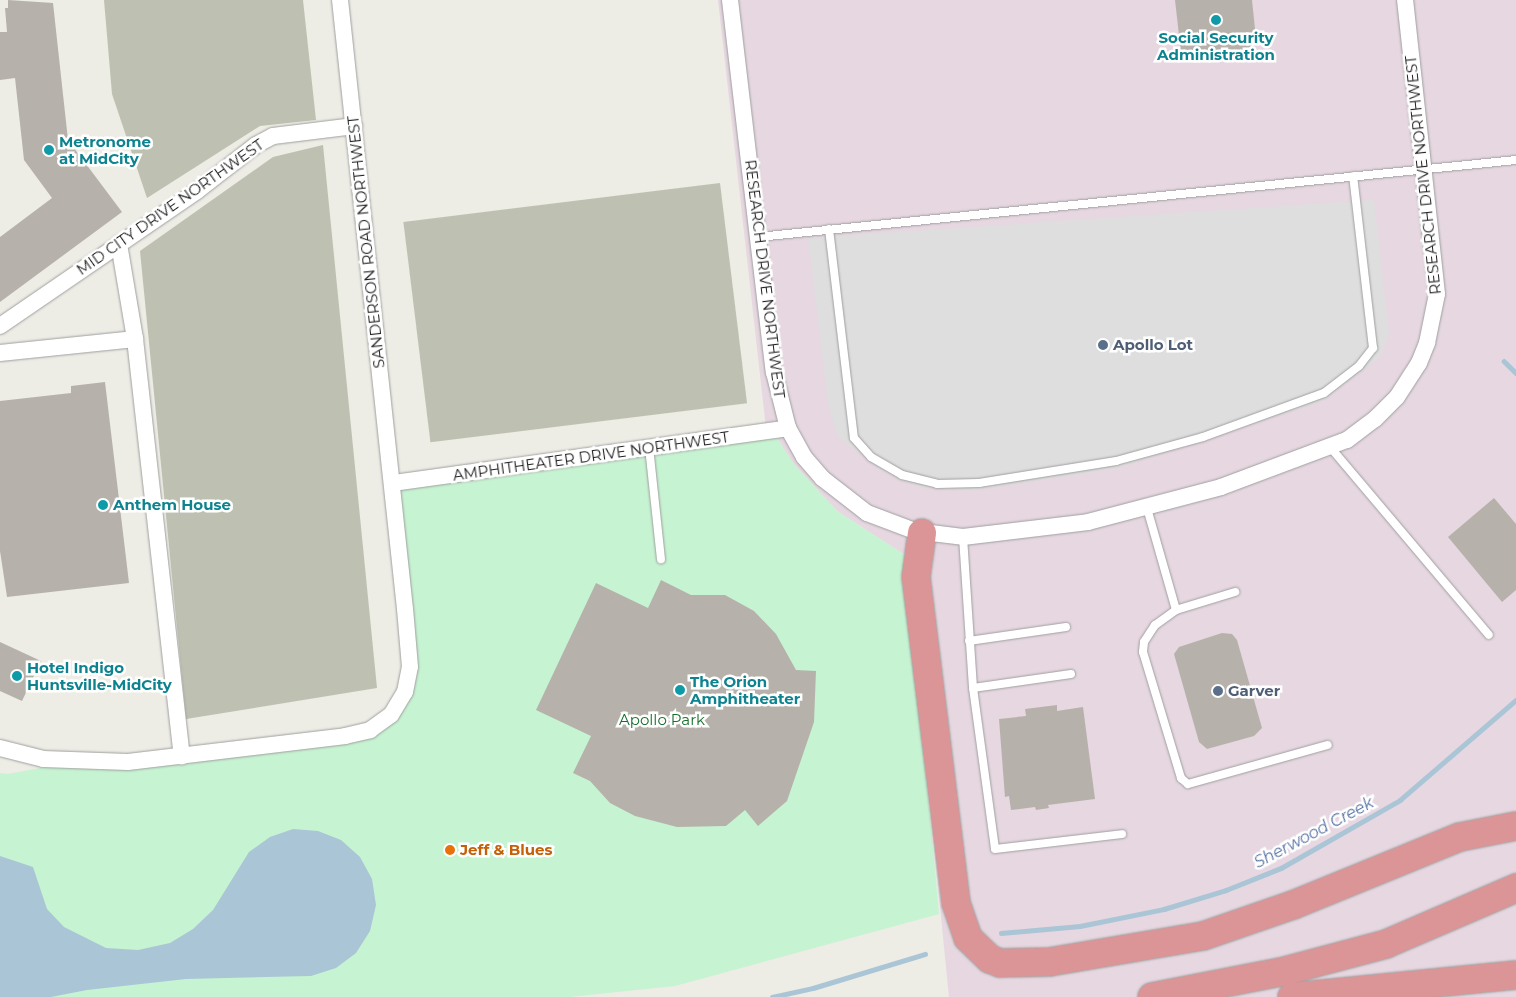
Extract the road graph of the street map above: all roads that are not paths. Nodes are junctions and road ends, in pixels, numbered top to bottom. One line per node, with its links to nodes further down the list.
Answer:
1 (340, 0): 4 (street, SANDERSON ROAD NORTHWEST)
2 (730, 0): 9 (street, RESEARCH DRIVE NORTHWEST)
3 (1405, 0): 6 (street, RESEARCH DRIVE NORTHWEST)
4 (354, 126): 10 (street, MID CITY DRIVE NORTHWEST); 17 (street, SANDERSON ROAD NORTHWEST)
5 (1516, 160): 6 (lane)
6 (1424, 168): 7 (lane); 15 (street, RESEARCH DRIVE NORTHWEST)
7 (1353, 176): 8 (lane); 8 (lane)
8 (829, 229): 9 (lane)
9 (758, 237): 14 (street, RESEARCH DRIVE NORTHWEST)
10 (119, 244): 11 (street, MID CITY DRIVE NORTHWEST); 12 (street)
11 (0, 326)
12 (135, 339): 13 (street); 31 (street)
13 (0, 353)
14 (788, 428): 16 (street, AMPHITHEATER DRIVE NORTHWEST); 19 (street, RESEARCH DRIVE NORTHWEST)
15 (1330, 447): 18 (street, RESEARCH DRIVE NORTHWEST); 25 (lane)
16 (649, 448): 17 (street, AMPHITHEATER DRIVE NORTHWEST); 21 (lane)
17 (393, 484): 31 (street, SANDERSON ROAD NORTHWEST)
18 (1147, 508): 20 (street, RESEARCH DRIVE NORTHWEST); 23 (lane)
19 (922, 533): 20 (street, RESEARCH DRIVE NORTHWEST); 32 (highway)
20 (963, 537): 26 (lane)
21 (661, 559)
22 (1235, 592): 23 (lane)
23 (1176, 610): 29 (lane)
24 (1066, 627): 26 (lane)
25 (1489, 634)
26 (969, 641): 28 (lane)
27 (1071, 674): 28 (lane)
28 (973, 688): 33 (lane)
29 (1328, 745)
30 (0, 748): 31 (street, SANDERSON ROAD NORTHWEST)
31 (182, 756)
32 (1516, 826)
33 (1122, 834)
34 (1512, 890): 36 (highway)
35 (1516, 975): 37 (highway)
36 (1152, 997)
37 (1292, 997)

